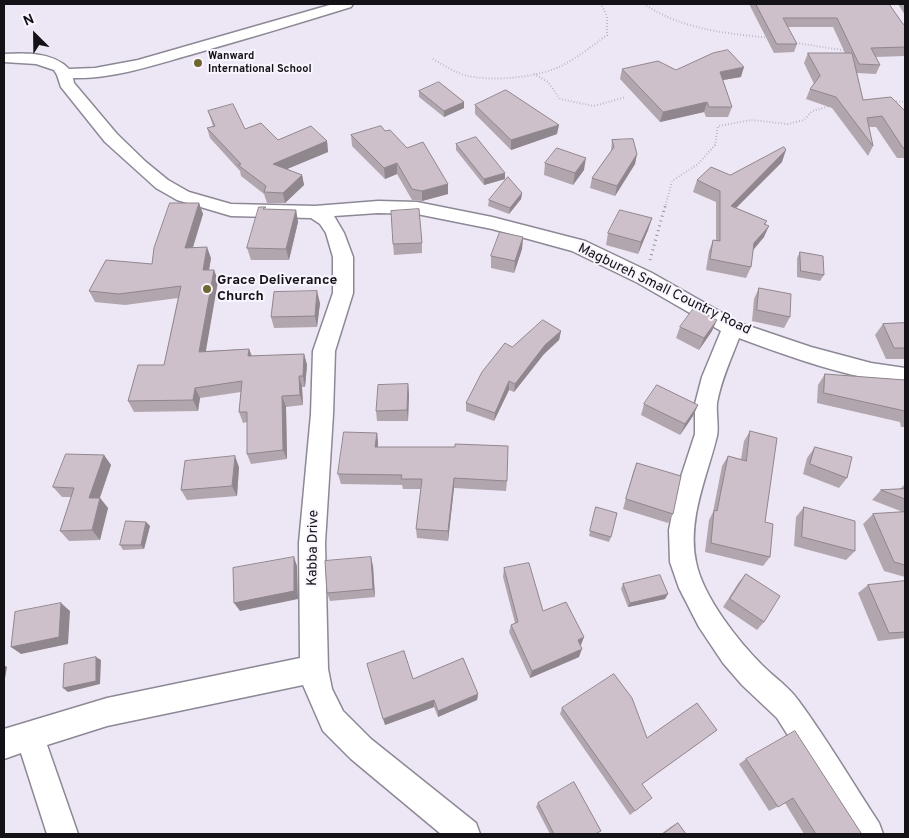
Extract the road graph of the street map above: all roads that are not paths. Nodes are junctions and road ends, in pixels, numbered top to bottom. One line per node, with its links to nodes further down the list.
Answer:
1 (346, 4): 3 (street)
2 (4, 58): 3 (street)
3 (64, 73): 4 (street, Magbureh Small Country Road)
4 (315, 212): 5 (street, Magbureh Small Country Road); 7 (street, Kabba Drive)
5 (733, 328): 6 (street, Magbureh Small Country Road); 11 (street)
6 (905, 376)
7 (314, 669): 8 (street); 10 (street, Kabba Drive)
8 (17, 740): 9 (street)
9 (62, 834)
10 (465, 834)
11 (868, 834)

